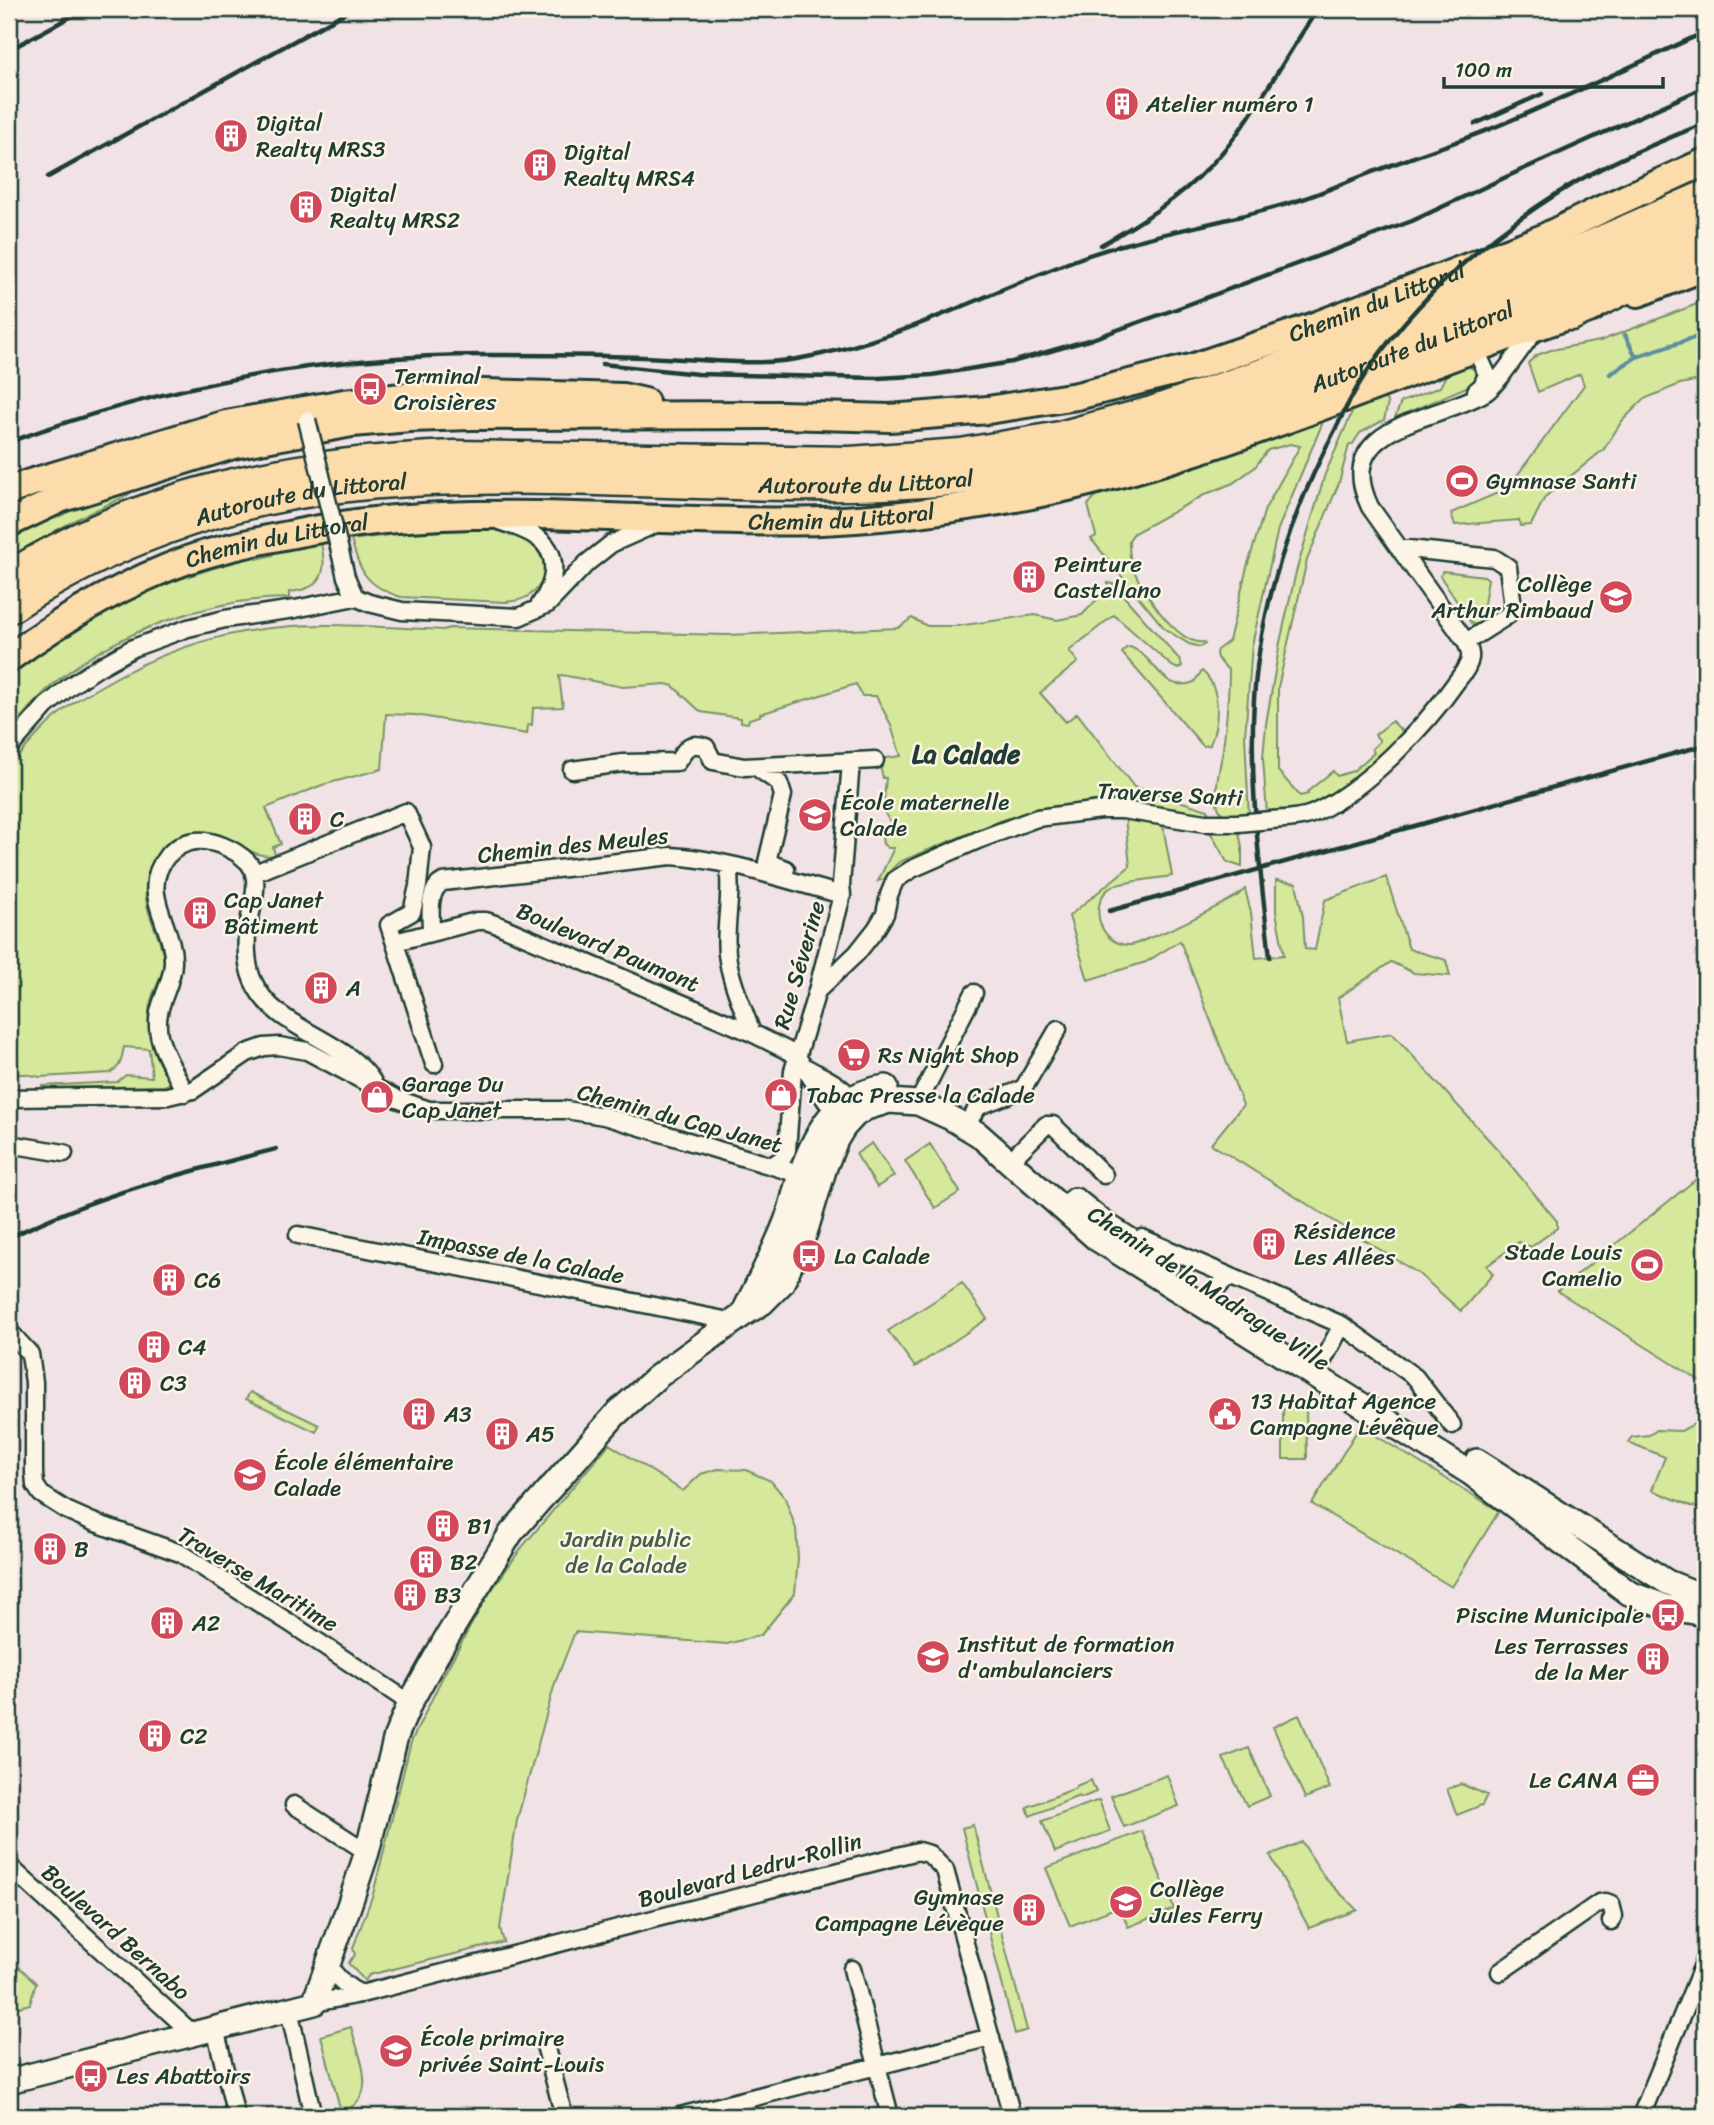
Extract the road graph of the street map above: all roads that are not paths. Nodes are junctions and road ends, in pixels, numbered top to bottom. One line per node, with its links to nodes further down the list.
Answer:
1 (1705, 162): 11 (main road, Chemin du Littoral)
2 (1705, 196): 17 (highway, Autoroute du Littoral)
3 (1705, 228): 19 (highway, Autoroute du Littoral)
4 (1705, 248): 6 (highway)
5 (1705, 267): 6 (main road, Chemin du Littoral)
6 (1571, 315): 7 (main road, Chemin du Littoral)
7 (1537, 327): 8 (main road, Chemin du Littoral); 9 (street)
8 (1476, 350): 9 (street); 14 (main road, Chemin du Littoral)
9 (1463, 402): 16 (street)
10 (306, 415): 11 (main road); 12 (main road); 18 (street, bridge)
11 (701, 415): 15 (main road)
12 (16, 490)
13 (483, 516): 14 (main road, Chemin du Littoral); 20 (street); 22 (main road, Chemin du Littoral)
14 (686, 520): 20 (street)
15 (9, 523)
16 (1399, 548): 21 (street); 21 (street)
17 (9, 578)
18 (355, 597): 20 (street); 23 (street)
19 (9, 608)
20 (533, 612)
21 (1466, 642): 33 (street, Traverse Santi, bridge)
22 (9, 658)
23 (9, 748)
24 (875, 761): 25 (street)
25 (851, 762): 26 (street); 30 (street, Rue Séverine)
26 (756, 767): 27 (street); 30 (street)
27 (572, 770)
28 (727, 866): 30 (street, Chemin des Meules); 31 (street, Chemin des Meules); 36 (street)
29 (255, 873): 32 (street); 39 (street); 40 (street)
30 (842, 890): 33 (street, Rue Séverine)
31 (431, 932): 32 (street, Boulevard Paumont); 36 (street, Boulevard Paumont)
32 (395, 942): 38 (street)
33 (817, 992): 37 (street, Rue Séverine)
34 (974, 993): 41 (street)
35 (1058, 1029): 44 (street)
36 (752, 1033): 37 (street, Boulevard Paumont)
37 (801, 1061): 43 (street, Boulevard Paumont); 48 (street)
38 (434, 1064)
39 (376, 1087): 40 (street, Chemin du Cap Janet); 48 (street, Chemin du Cap Janet)
40 (186, 1093): 42 (street, Chemin du Cap Janet)
41 (921, 1096): 43 (street, Chemin de la Madrague Ville); 44 (street, Chemin de la Madrague Ville)
42 (9, 1098)
43 (847, 1107): 50 (street)
44 (970, 1120): 47 (street, Chemin de la Madrague Ville); 52 (street, Chemin de la Madrague Ville)
45 (9, 1144): 46 (street)
46 (64, 1153)
47 (1018, 1153): 49 (street); 52 (street, Chemin de la Madrague Ville)
48 (773, 1165): 50 (street, Chemin du Cap Janet)
49 (1104, 1175)
50 (810, 1177): 55 (street)
51 (298, 1235): 55 (street, Impasse de la Calade)
52 (1117, 1242): 53 (street); 54 (street, Chemin de la Madrague Ville); 58 (street, Chemin de la Madrague Ville)
53 (1228, 1276): 54 (street); 56 (street)
54 (1212, 1294): 58 (street); 59 (street, Chemin de la Madrague Ville)
55 (739, 1318): 65 (street)
56 (1342, 1325): 59 (street); 60 (street)
57 (13, 1336): 65 (street, Traverse Maritime)
58 (1258, 1339): 59 (street); 62 (street, Chemin de la Madrague Ville)
59 (1322, 1362): 61 (street, Chemin de la Madrague Ville)
60 (1452, 1424)
61 (1628, 1556): 62 (street); 63 (street, Chemin de la Madrague Ville)
62 (1611, 1581): 64 (street, Chemin de la Madrague Ville)
63 (1705, 1597)
64 (1705, 1614)
65 (410, 1703): 67 (street)
66 (294, 1805): 67 (street)
67 (367, 1853): 71 (street)
68 (10, 1868): 78 (street, Boulevard Bernabo)
69 (1611, 1921): 73 (street)
70 (1705, 1960): 74 (street)
71 (328, 1964): 75 (street); 76 (street)
72 (852, 1969): 81 (street)
73 (1500, 1972)
74 (1699, 1992): 89 (street)
75 (361, 1994): 76 (street, Boulevard Ledru-Rollin); 79 (street, Boulevard Ledru-Rollin)
76 (314, 2003): 77 (street)
77 (289, 2010): 78 (street); 83 (street)
78 (203, 2031): 82 (street); 84 (street)
79 (991, 2037): 81 (street); 88 (street, Boulevard Ledru-Rollin)
80 (545, 2045): 85 (street)
81 (877, 2066): 86 (street); 87 (street)
82 (9, 2081)
83 (313, 2112)
84 (236, 2116)
85 (564, 2116)
86 (680, 2116)
87 (890, 2116)
88 (1012, 2116)
89 (1641, 2116)

